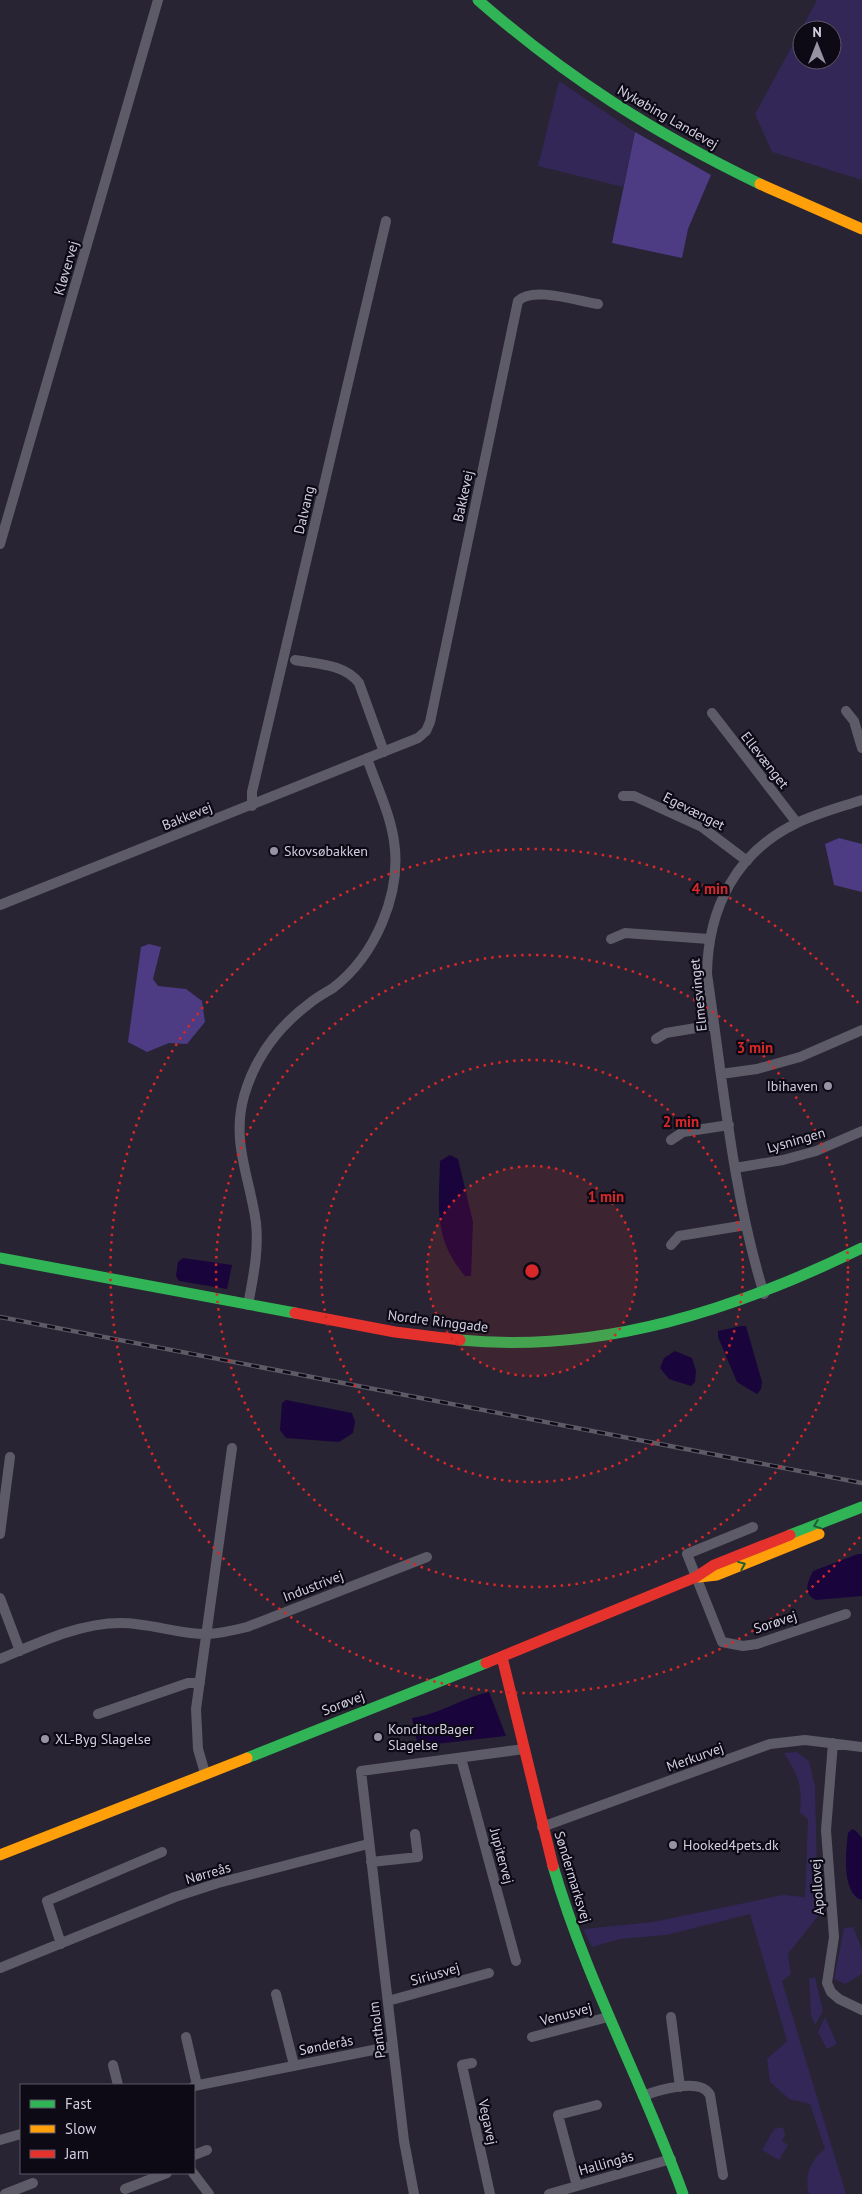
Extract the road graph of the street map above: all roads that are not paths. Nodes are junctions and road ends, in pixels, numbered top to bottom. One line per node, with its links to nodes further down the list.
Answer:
1 (158, 0): 6 (street, Kløvervej)
2 (478, 0): 4 (street, Nykøbing Landevej)
3 (386, 221): 15 (street, Dalvang)
4 (862, 229)
5 (598, 304): 11 (street, Bakkevej)
6 (0, 544)
7 (296, 660): 11 (street)
8 (846, 711): 10 (street)
9 (712, 713): 16 (street, Ellevænget)
10 (862, 748)
11 (384, 752): 12 (street, Bakkevej)
12 (367, 758): 15 (street, Bakkevej); 34 (street)
13 (623, 796): 17 (street, Egevænget)
14 (862, 800): 16 (street, Elmesvinget)
15 (252, 806): 18 (street, Bakkevej)
16 (797, 823): 17 (street, Elmesvinget)
17 (747, 861): 20 (street, Elmesvinget)
18 (0, 905)
19 (611, 939): 20 (street)
20 (709, 939): 21 (street, Elmesvinget)
21 (714, 1025): 23 (street); 24 (street, Elmesvinget)
22 (862, 1030): 24 (street)
23 (656, 1039)
24 (721, 1074): 25 (street, Elmesvinget)
25 (729, 1125): 27 (street); 28 (street, Elmesvinget)
26 (862, 1131): 28 (street, Lysningen)
27 (671, 1140)
28 (735, 1168): 29 (street, Elmesvinget)
29 (746, 1225): 30 (street); 33 (street, Elmesvinget)
30 (671, 1245)
31 (862, 1248): 33 (street, Nordre Ringgade)
32 (0, 1258): 34 (street, Nordre Ringgade)
33 (764, 1294): 34 (street, Nordre Ringgade)
34 (248, 1305)
35 (232, 1448): 45 (street)
36 (10, 1458): 40 (street)
37 (862, 1507): 42 (street, Sorøvej, one-way to 42)
38 (862, 1517): 42 (street, Sorøvej, one-way to 38)
39 (753, 1528): 42 (street, Sorøvej)
40 (0, 1534)
41 (427, 1556): 45 (street, Industrivej)
42 (696, 1577): 44 (street, Sorøvej); 47 (street, Sorøvej)
43 (0, 1598): 46 (street)
44 (846, 1614)
45 (208, 1634): 46 (street, Industrivej); 49 (street)
46 (20, 1651): 48 (street, Industrivej)
47 (502, 1657): 53 (street, Søndermarksvej); 55 (street, Sorøvej)
48 (0, 1659)
49 (200, 1683): 50 (street); 55 (street)
50 (98, 1714)
51 (833, 1743): 52 (street, Merkurvej); 56 (street, Merkurvej); 68 (street, Apollovej)
52 (862, 1747)
53 (524, 1749): 54 (street, Pantholm); 56 (street, Søndermarksvej)
54 (461, 1758): 58 (street, Pantholm); 63 (street, Jupitervej)
55 (205, 1773): 60 (street, Sorøvej)
56 (542, 1827): 69 (street, Søndermarksvej)
57 (415, 1834): 61 (street)
58 (368, 1844): 61 (street, Pantholm); 62 (street, Nørreås)
59 (162, 1852): 62 (street)
60 (0, 1854)
61 (371, 1862): 67 (street, Pantholm)
62 (61, 1944): 64 (street, Nørreås)
63 (516, 1961)
64 (0, 1968)
65 (489, 1973): 67 (street, Siriusvej)
66 (276, 1994): 76 (street, Sønderås)
67 (388, 2001): 73 (street, Pantholm)
68 (862, 2010)
69 (608, 2017): 72 (street, Venusvej); 81 (street, Søndermarksvej)
70 (671, 2017): 80 (street)
71 (186, 2037): 78 (street, Sønderås)
72 (532, 2037)
73 (393, 2046): 76 (street, Sønderås); 96 (street, Pantholm)
74 (472, 2063): 97 (street, Vegavej)
75 (113, 2065): 77 (street)
76 (294, 2065): 79 (street, Sønderås)
77 (118, 2084)
78 (195, 2084)
79 (195, 2085)
80 (680, 2087): 81 (street); 90 (street)
81 (643, 2096): 87 (street, Søndermarksvej)
82 (597, 2105): 92 (street)
83 (20, 2134): 84 (street)
84 (0, 2140)
85 (207, 2150): 86 (street)
86 (195, 2155)
87 (671, 2159): 92 (street, Hallingås); 99 (street, Søndermarksvej)
88 (164, 2174): 93 (street)
89 (194, 2174): 95 (street)
90 (723, 2175)
91 (33, 2183): 94 (street)
92 (577, 2186): 98 (street, Hallingås)
93 (124, 2188)
94 (5, 2194)
95 (209, 2194)
96 (414, 2194)
97 (490, 2194)
98 (549, 2194)
99 (683, 2194)

